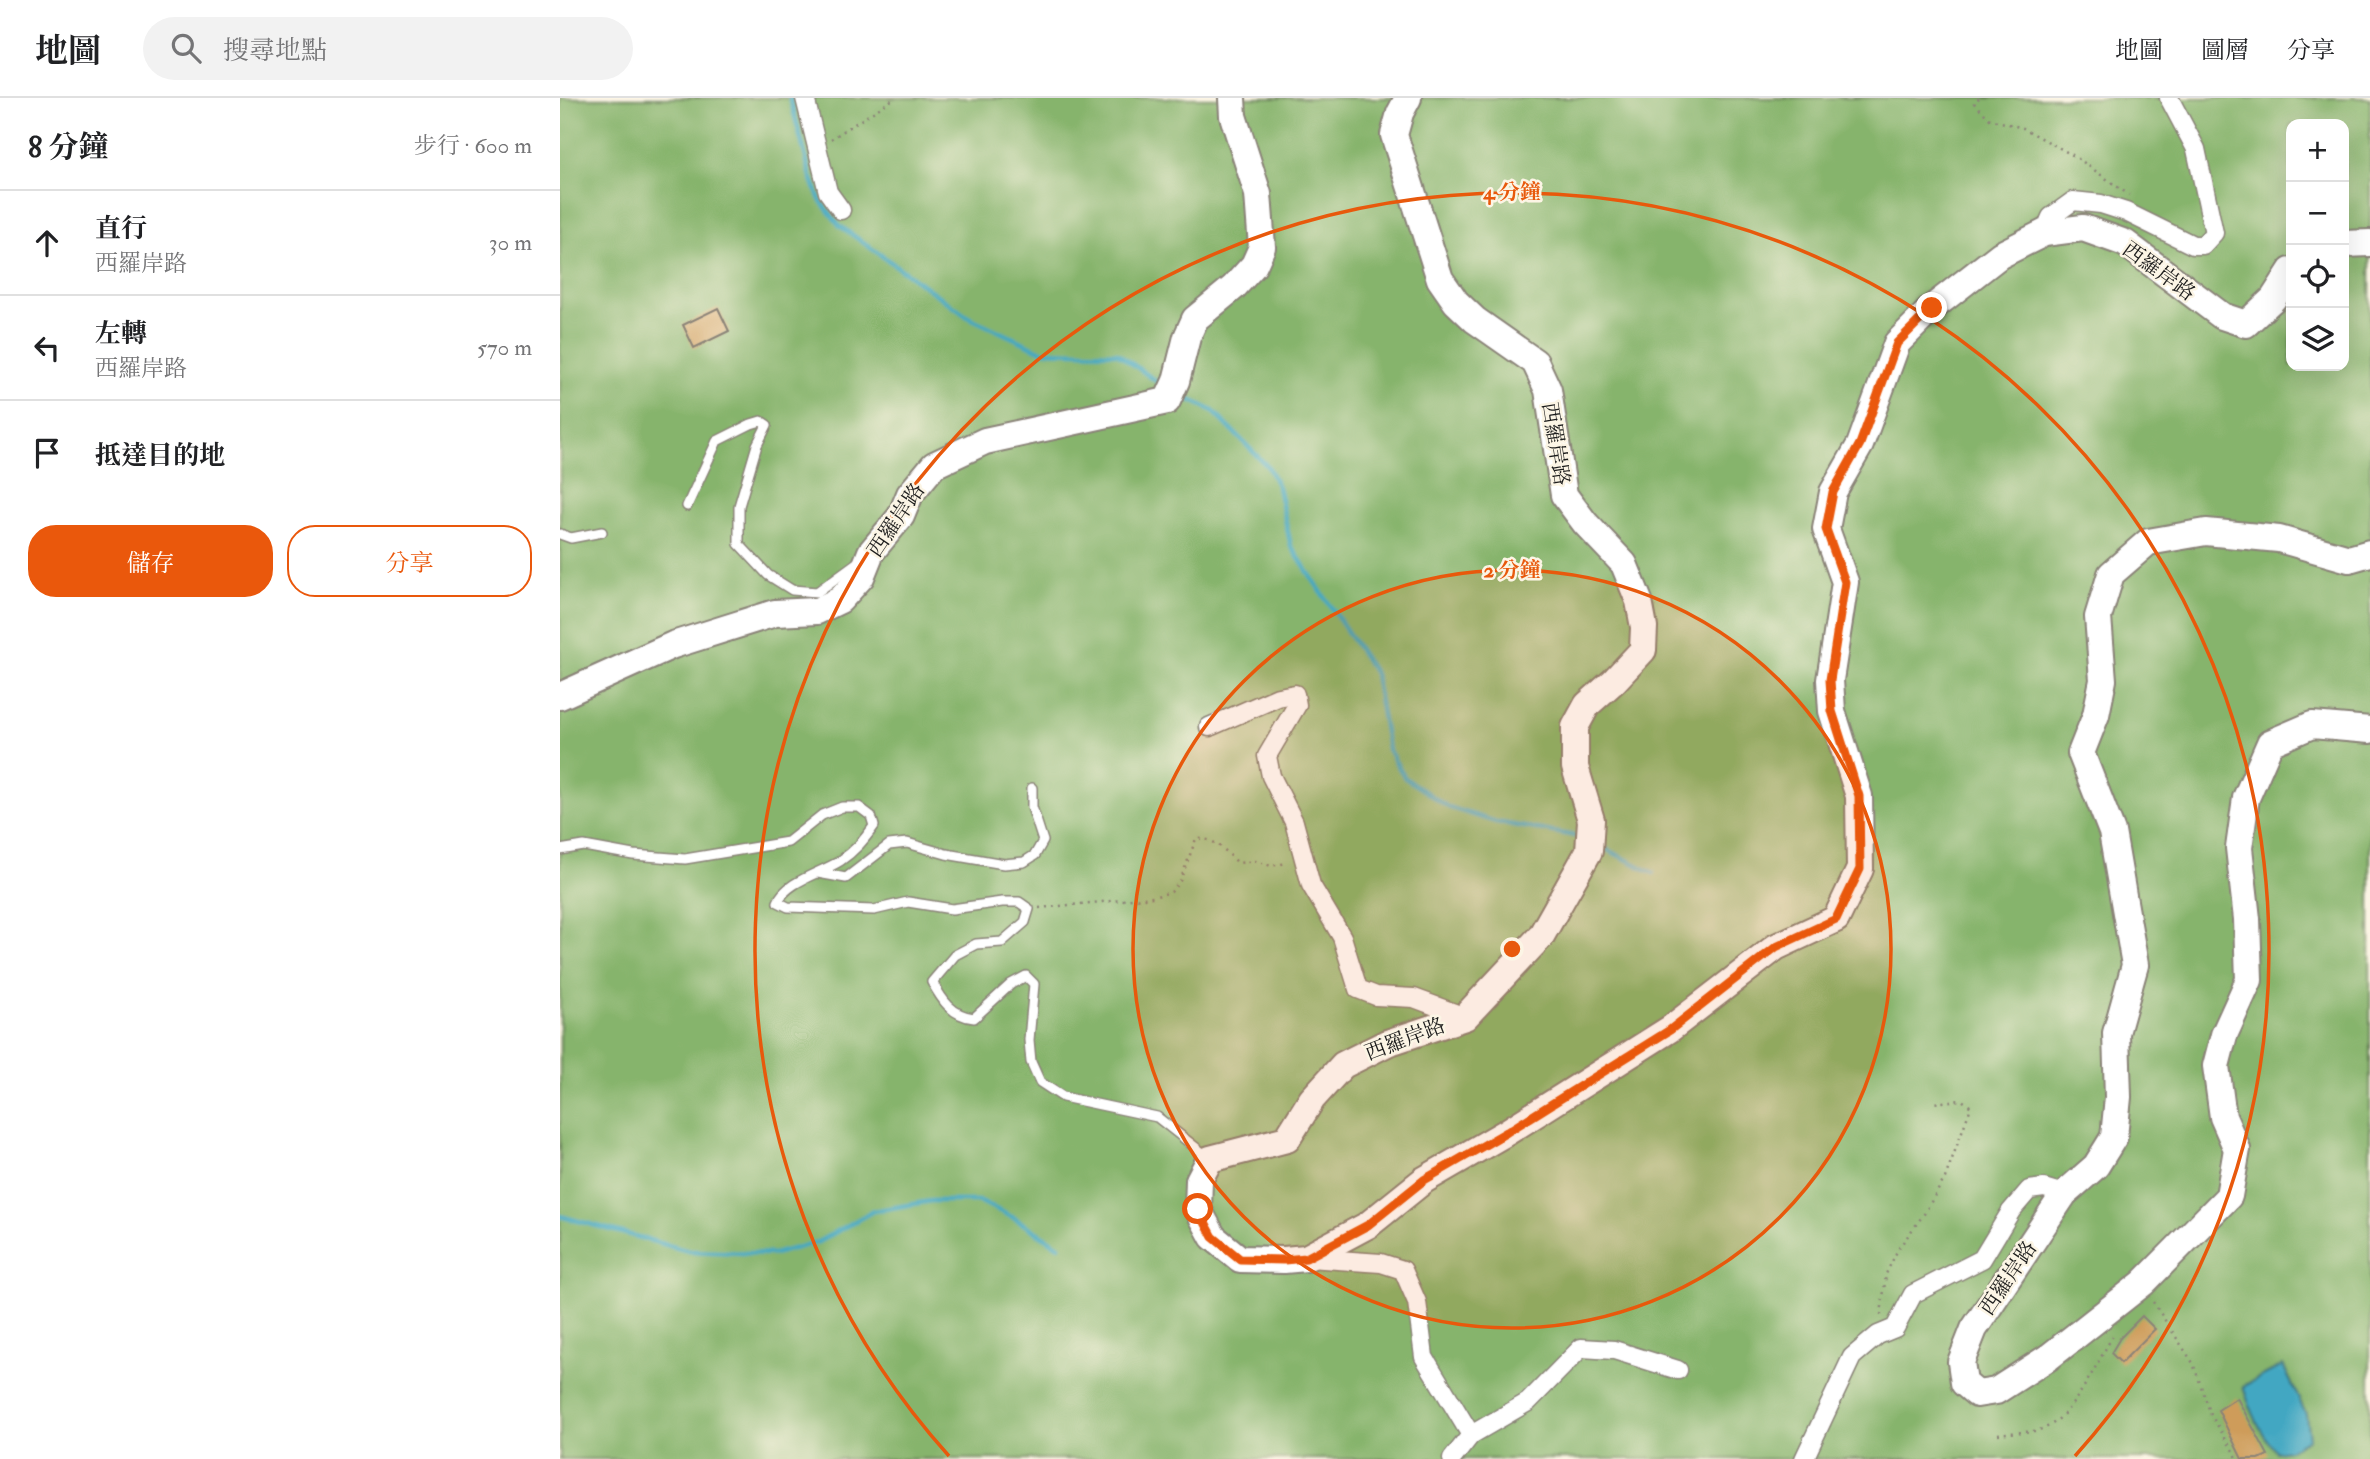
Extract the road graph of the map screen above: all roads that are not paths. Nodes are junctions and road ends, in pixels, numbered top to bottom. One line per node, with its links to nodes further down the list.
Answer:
1 (805, 98): 5 (street)
2 (1232, 98): 13 (street, 西羅岸路)
3 (1408, 98): 21 (street, 西羅岸路)
4 (2169, 98): 6 (street)
5 (841, 210)
6 (2044, 233): 9 (street, 西羅岸路); 24 (street, 西羅岸路)
7 (2370, 243): 8 (street)
8 (2349, 244)
9 (2286, 279)
10 (687, 506): 13 (lane)
11 (602, 532): 12 (lane)
12 (560, 534)
13 (871, 552): 15 (street, 西羅岸路)
14 (2370, 553): 23 (street, 西羅岸路)
15 (560, 696)
16 (1209, 727): 21 (street)
17 (2370, 730): 23 (street, 西羅岸路)
18 (1032, 788): 20 (lane)
19 (560, 850): 20 (lane)
20 (818, 873): 22 (lane)
21 (1465, 1017): 22 (street, 西羅岸路)
22 (1210, 1159): 24 (street, 西羅岸路)
23 (2064, 1194): 28 (street)
24 (1306, 1258): 26 (street)
25 (1678, 1370): 26 (street)
26 (1471, 1435): 27 (street)
27 (1452, 1459)
28 (1804, 1459)

